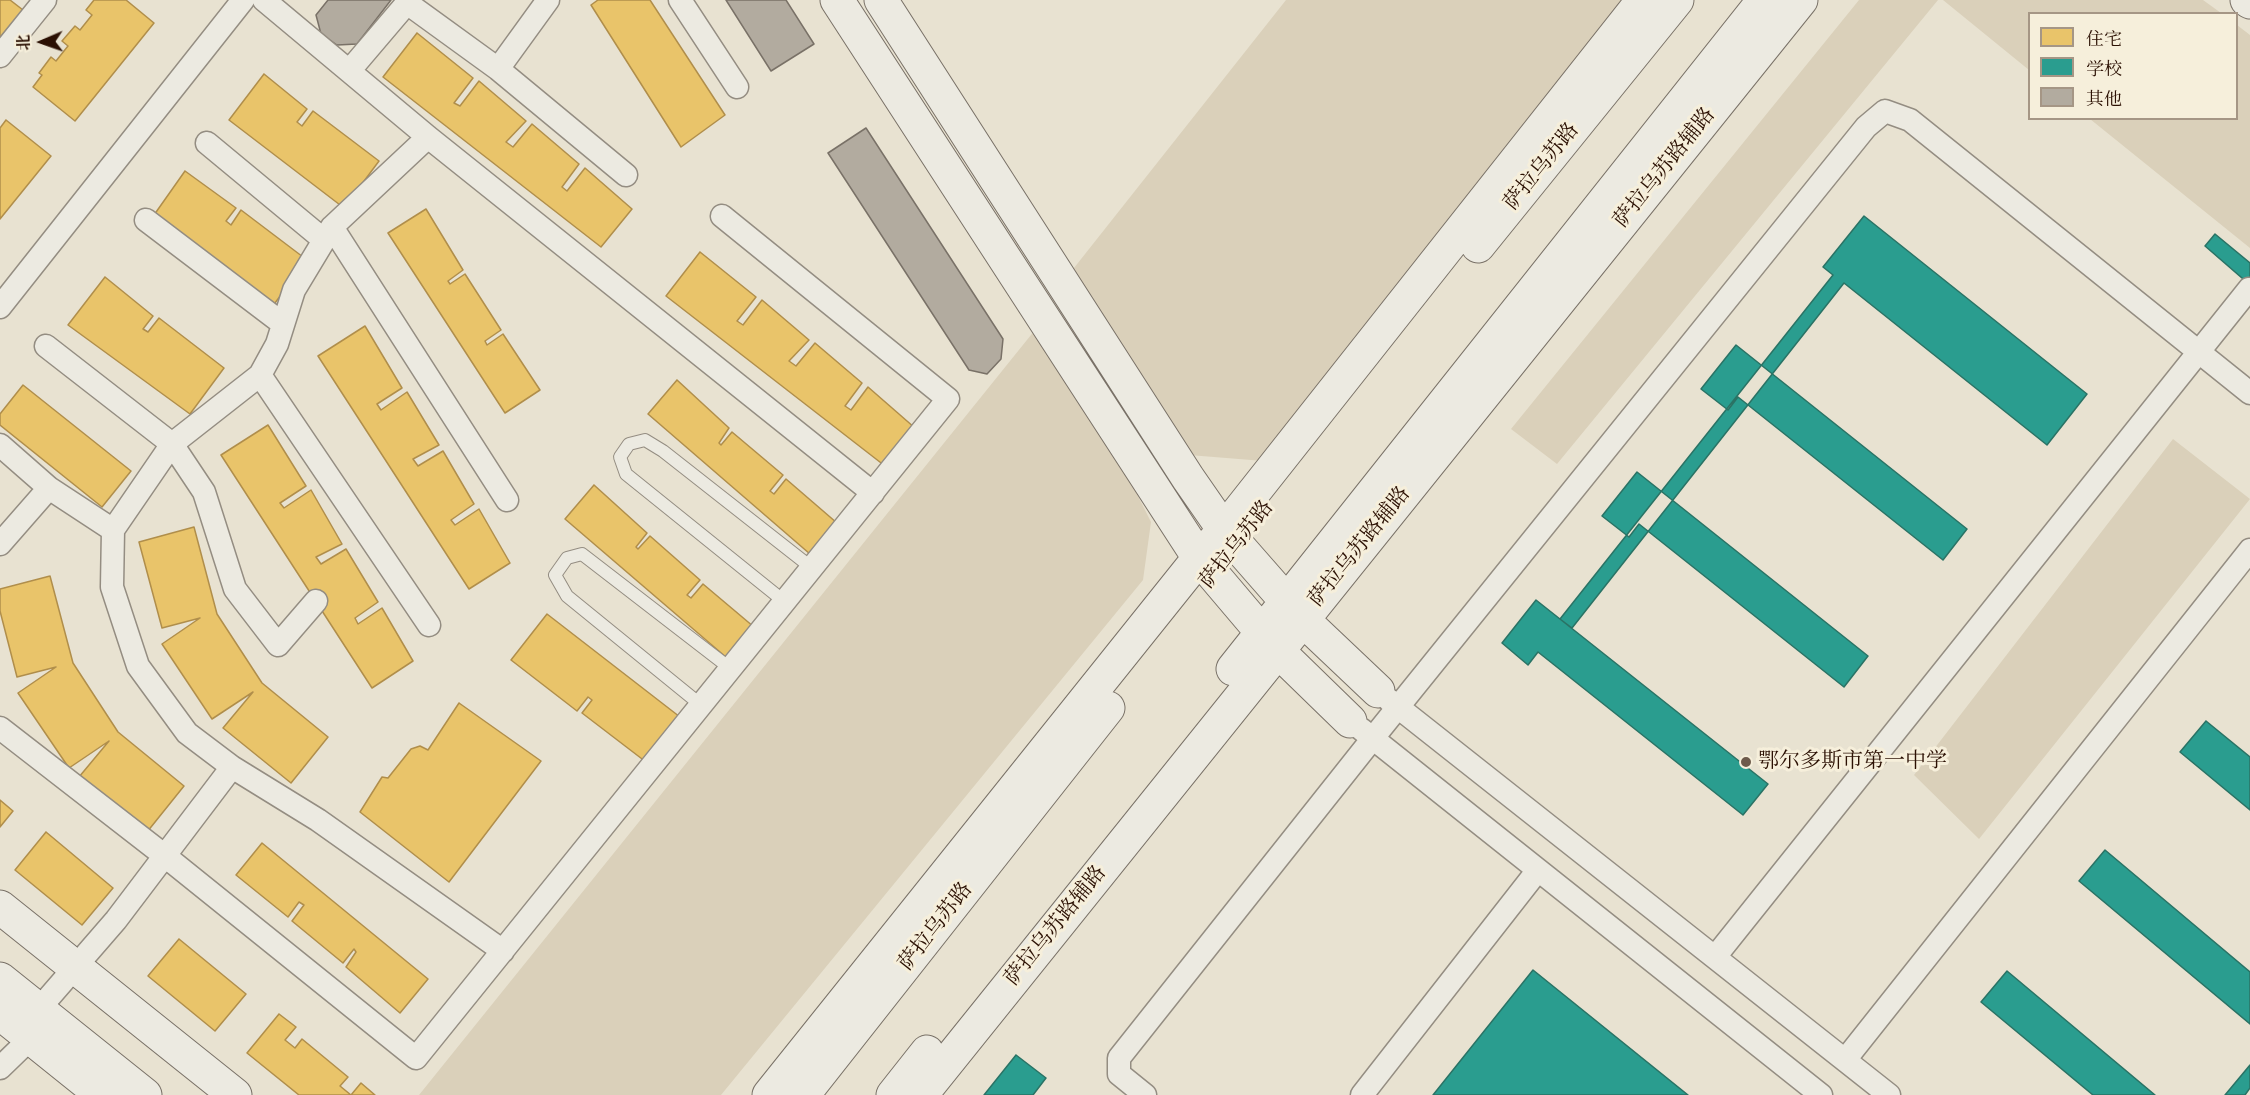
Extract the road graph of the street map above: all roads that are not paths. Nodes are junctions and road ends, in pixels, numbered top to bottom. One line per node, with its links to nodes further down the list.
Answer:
1 (45, 0): 12 (street)
2 (243, 0): 23 (street)
3 (264, 0): 14 (street)
4 (548, 0): 13 (street)
5 (680, 0): 15 (street)
6 (837, 0): 38 (street)
7 (881, 0): 35 (street)
8 (1643, 0): 35 (street)
9 (1677, 0): 35 (street, 萨拉乌苏路)
10 (1764, 0): 42 (street)
11 (1801, 0): 42 (street, 萨拉乌苏路辅路)
12 (0, 56)
13 (498, 69): 14 (street); 18 (street)
14 (350, 70): 16 (street)
15 (737, 87)
16 (428, 137): 21 (street); 32 (street)
17 (207, 143): 21 (street)
18 (626, 175)
19 (722, 216): 32 (street)
20 (146, 220): 24 (street)
21 (328, 233): 24 (street); 33 (street)
22 (2249, 289): 26 (street)
23 (0, 307)
24 (283, 324): 27 (street)
25 (46, 346): 29 (street)
26 (2199, 352): 28 (street); 46 (street); 56 (street)
27 (260, 375): 29 (street); 43 (street)
28 (2250, 393)
29 (172, 444): 34 (street); 40 (street)
30 (0, 445): 31 (street)
31 (49, 488): 34 (street); 36 (street)
32 (873, 493): 39 (street)
33 (507, 500)
34 (113, 530): 50 (street)
35 (1230, 537): 38 (street, 萨拉乌苏路); 42 (street)
36 (0, 544)
37 (2250, 550): 61 (street)
38 (1205, 567): 44 (street); 67 (street); 68 (street, 萨拉乌苏路)
39 (812, 568): 41 (street); 41 (lane)
40 (315, 601)
41 (785, 602): 45 (street)
42 (1294, 610): 44 (street); 46 (street)
43 (429, 625)
44 (1269, 641): 49 (street); 69 (street); 70 (street, 萨拉乌苏路辅路)
45 (731, 669): 47 (street); 47 (lane)
46 (1389, 699): 49 (street); 56 (street)
47 (701, 705): 55 (street)
48 (0, 728): 51 (street)
49 (1362, 729): 52 (street); 71 (street)
50 (232, 767): 51 (street); 55 (street)
51 (165, 856): 55 (street); 57 (street)
52 (1538, 870): 72 (street); 73 (street)
53 (0, 907): 57 (street)
54 (0, 936): 57 (street)
55 (502, 951)
56 (1715, 957): 61 (street)
57 (68, 976): 60 (street); 65 (street); 66 (street)
58 (0, 979): 60 (street)
59 (0, 1013): 60 (street)
60 (34, 1024): 62 (street); 63 (street); 64 (street)
61 (1845, 1060): 74 (street)
62 (0, 1068)
63 (102, 1095)
64 (145, 1095)
65 (199, 1095)
66 (235, 1095)
67 (769, 1095)
68 (803, 1095)
69 (893, 1095)
70 (921, 1095)
71 (1145, 1095)
72 (1362, 1095)
73 (1821, 1095)
74 (1889, 1095)

